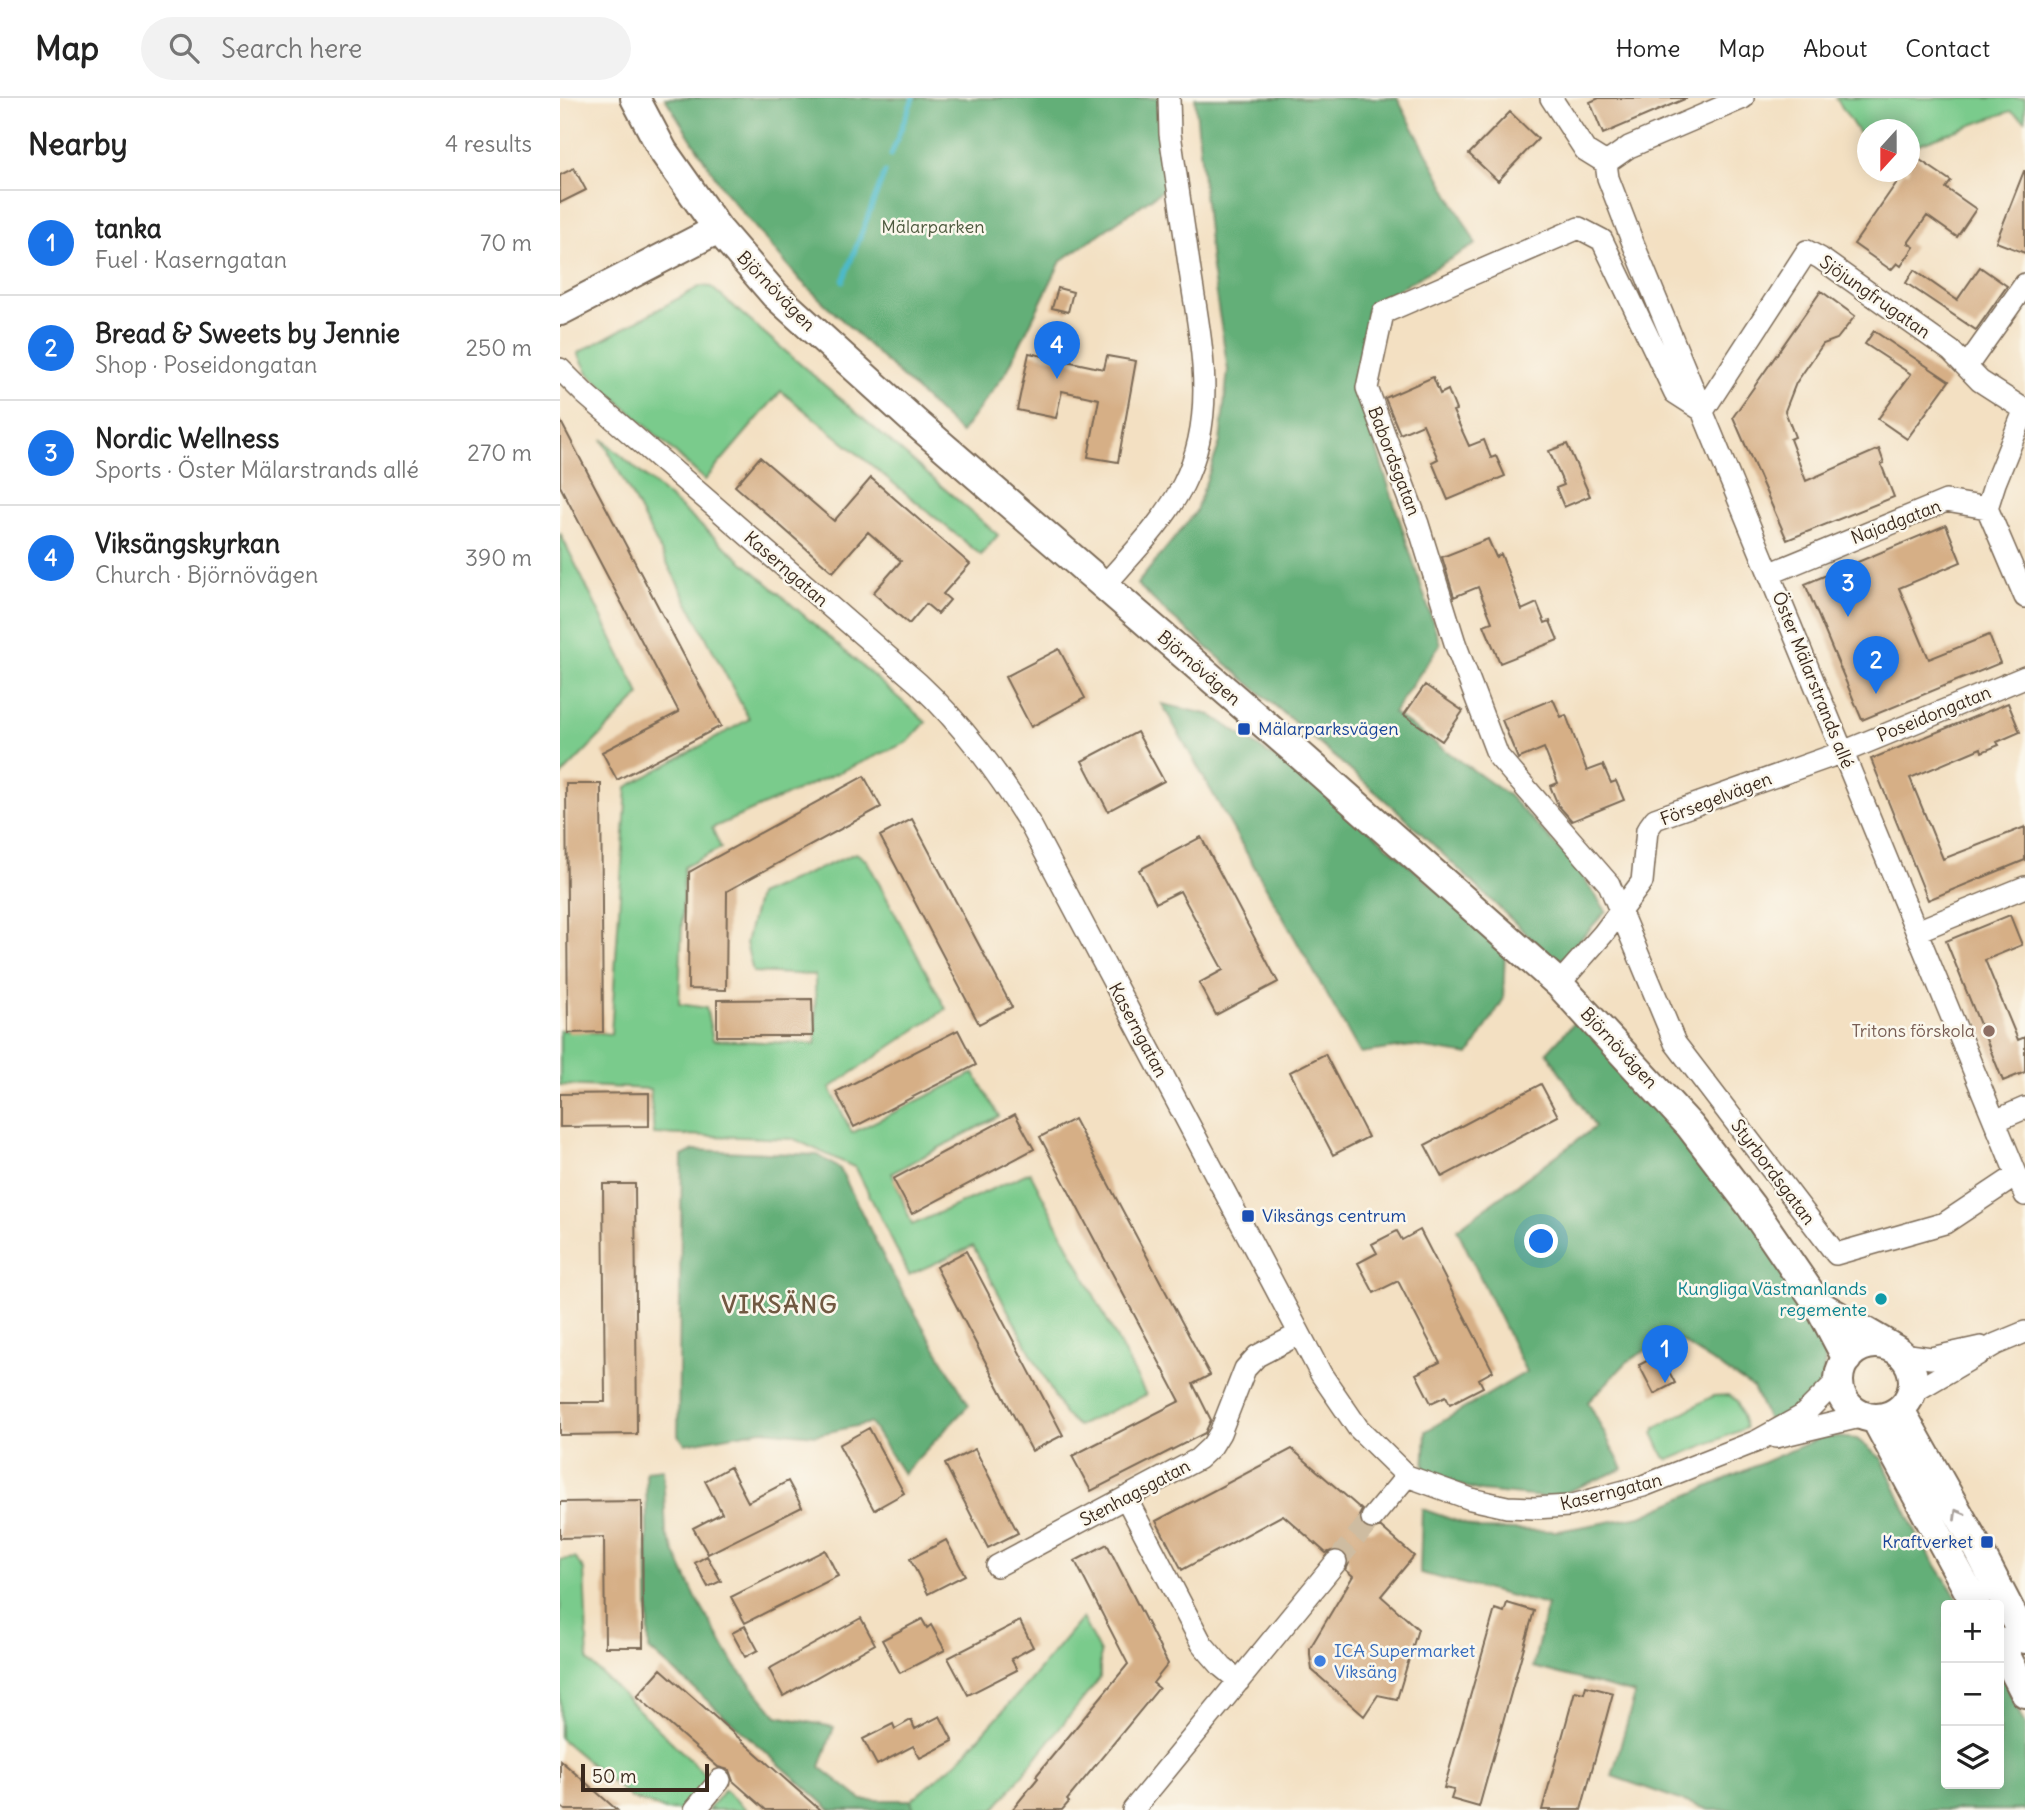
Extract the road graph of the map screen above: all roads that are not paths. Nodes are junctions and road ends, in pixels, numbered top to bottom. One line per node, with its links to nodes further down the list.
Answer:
1 (635, 98): 6 (main road, Björnövägen)
2 (1169, 98): 15 (street)
3 (1551, 98): 5 (street)
4 (1743, 98): 5 (street)
5 (1606, 163): 12 (street, Öster Mälarstrands allé)
6 (718, 229): 8 (main road); 15 (main road, Björnövägen)
7 (2025, 285): 9 (street)
8 (560, 312)
9 (1967, 366): 11 (street, Sjöjungfrugatan); 12 (street, Sjöjungfrugatan)
10 (560, 369): 29 (street, Kaserngatan)
11 (2025, 409): 13 (street)
12 (1703, 411): 14 (street, Öster Mälarstrands allé); 20 (street, Babordsgatan)
13 (1987, 508): 14 (street, Najadgatan); 16 (street)
14 (1769, 574): 18 (street, Öster Mälarstrands allé)
15 (1104, 586): 22 (main road, Björnövägen)
16 (2025, 597)
17 (2025, 677): 18 (street, Poseidongatan)
18 (1843, 752): 20 (street, Försegelvägen); 21 (street, Öster Mälarstrands allé)
19 (2025, 887): 21 (street)
20 (1619, 912): 22 (street, Försegelvägen); 25 (street, Styrbordsgatan)
21 (1917, 931): 24 (street, Öster Mälarstrands allé)
22 (1559, 985): 27 (main road, Björnövägen)
23 (2025, 1108): 24 (street)
24 (1995, 1121): 25 (street, Öster Mälarstrands allé)
25 (2017, 1175): 26 (street, Öster Mälarstrands allé)
26 (2025, 1195)
27 (1818, 1304): 31 (main road, Björnövägen); 32 (main road, Björnövägen)
28 (2025, 1332): 30 (street)
29 (1299, 1334): 35 (street, Kaserngatan); 36 (street, Stenhagsgatan)
30 (1997, 1344): 31 (street); 33 (street)
31 (1896, 1350): 32 (main road); 33 (main road)
32 (1843, 1369): 33 (main road); 34 (street, Kaserngatan)
33 (1888, 1409): 34 (street, Kaserngatan); 40 (main road); 41 (main road, one-way to 33)
34 (1757, 1441): 35 (street, Kaserngatan)
35 (1407, 1476): 37 (street)
36 (1126, 1498): 39 (street, Stenhagsgatan); 43 (street)
37 (1372, 1518)
38 (1336, 1562): 43 (street)
39 (997, 1566)
40 (1974, 1600)
41 (2025, 1639)
42 (2004, 1652): 44 (main road)
43 (1239, 1681): 47 (street)
44 (2025, 1693)
45 (720, 1780): 46 (street)
46 (695, 1810)
47 (1133, 1810)

